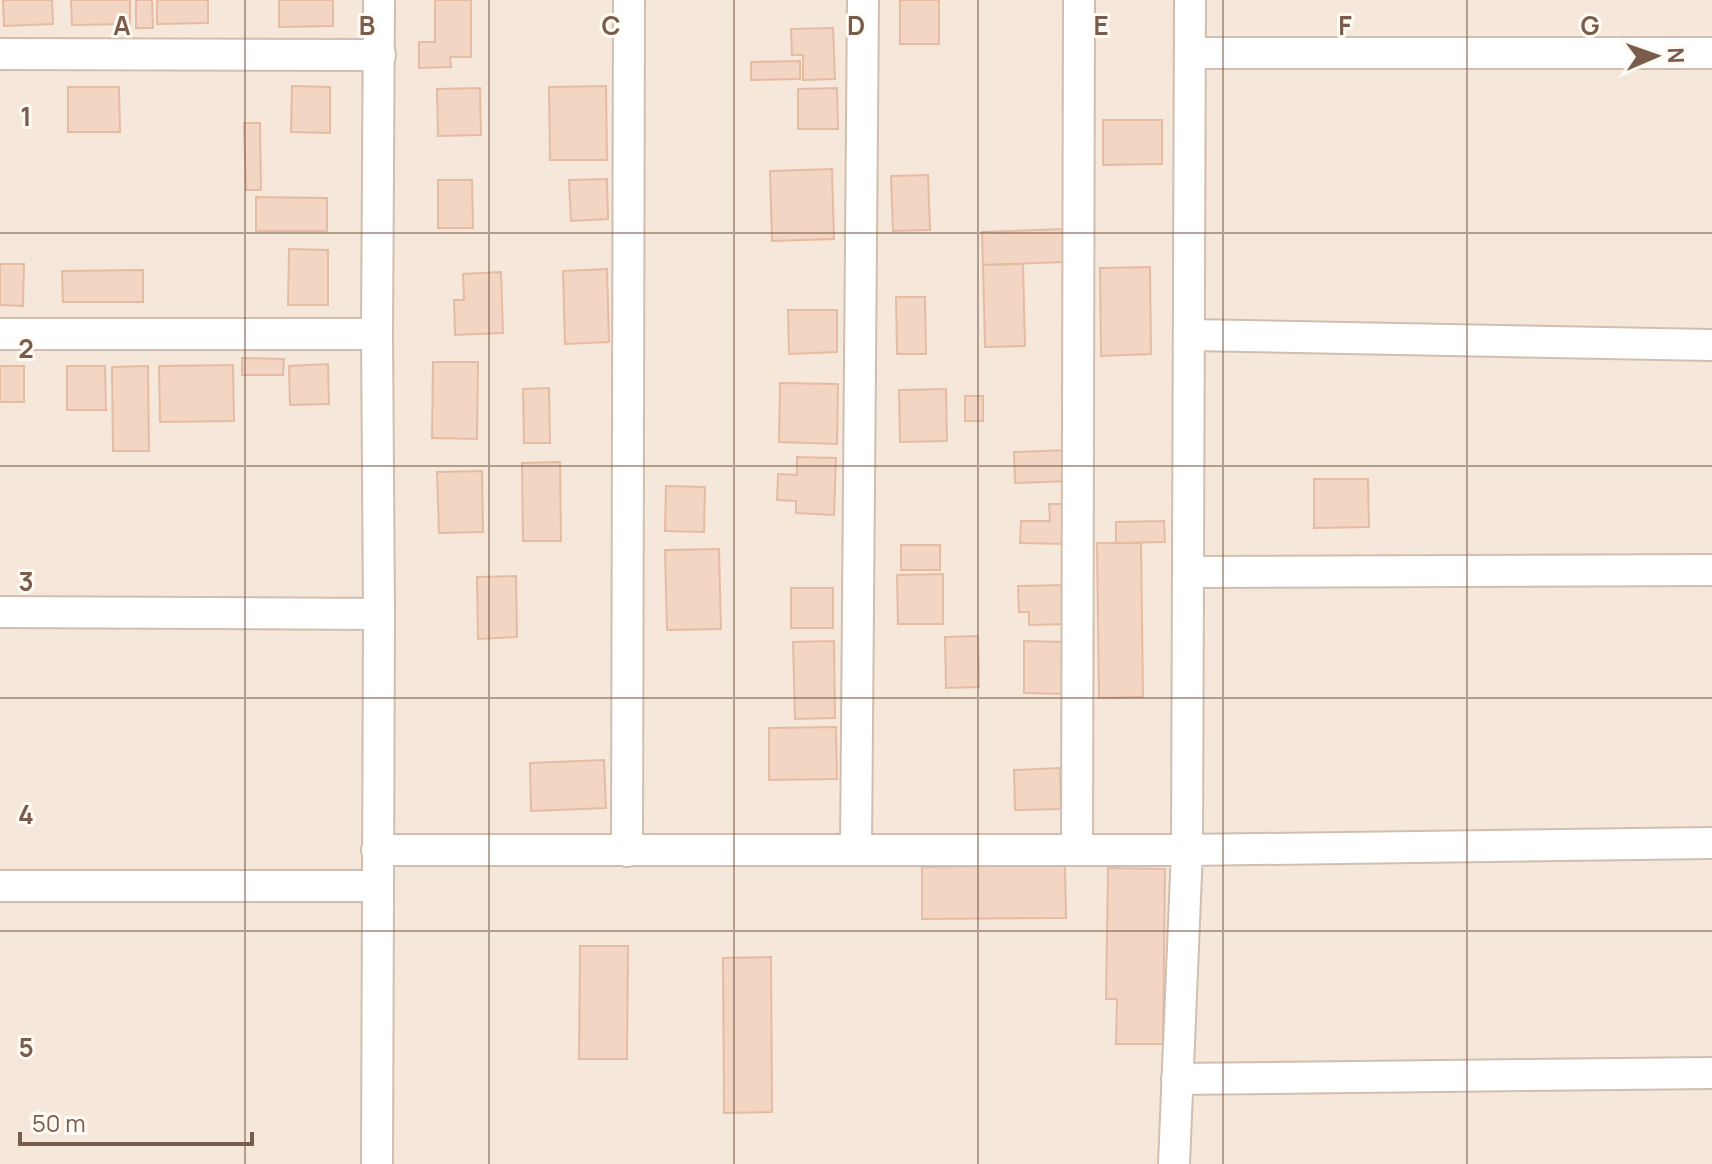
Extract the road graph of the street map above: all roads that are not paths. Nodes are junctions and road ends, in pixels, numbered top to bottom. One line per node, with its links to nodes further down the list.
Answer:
1 (379, 0): 9 (street)
2 (629, 0): 23 (street)
3 (863, 0): 19 (street)
4 (1079, 0): 20 (street)
5 (1190, 0): 6 (street)
6 (1190, 53): 7 (street); 12 (street)
7 (1712, 53)
8 (0, 54): 9 (street)
9 (380, 55): 11 (street)
10 (0, 334): 11 (street)
11 (377, 334): 17 (street)
12 (1190, 335): 13 (street); 15 (street)
13 (1712, 345)
14 (1712, 570): 15 (street)
15 (1189, 572): 22 (street)
16 (0, 612): 17 (street)
17 (379, 614): 21 (street)
18 (1712, 843): 22 (street)
19 (856, 848): 20 (street); 23 (street)
20 (1077, 849): 22 (street)
21 (377, 850): 23 (street); 25 (street)
22 (1187, 850): 27 (street)
23 (627, 851)
24 (0, 886): 25 (street)
25 (376, 886): 28 (street)
26 (1712, 1073): 27 (street)
27 (1177, 1079): 29 (street)
28 (377, 1164)
29 (1174, 1164)

